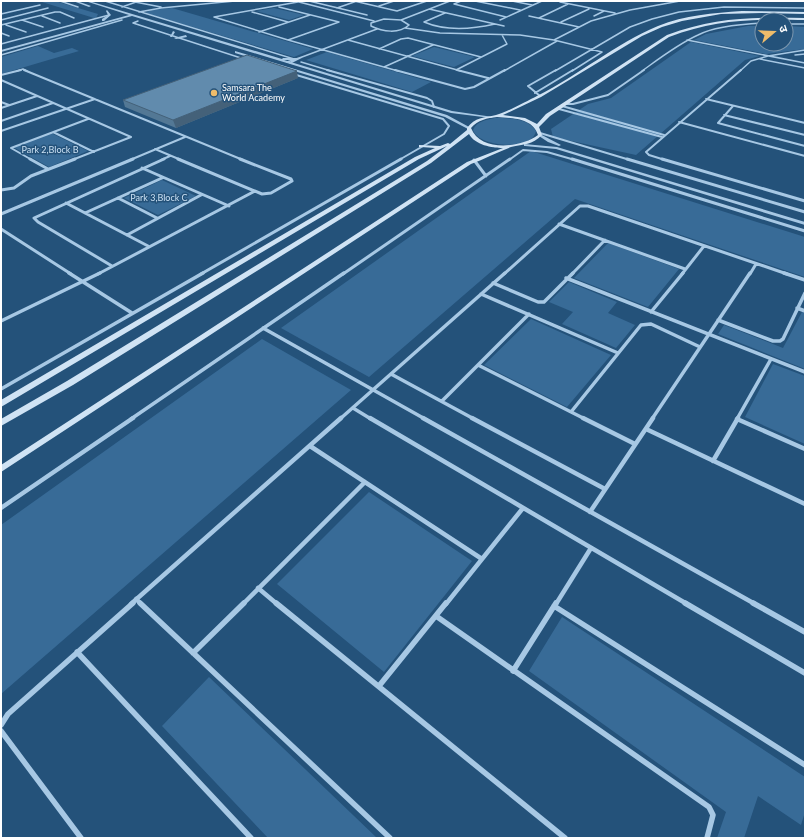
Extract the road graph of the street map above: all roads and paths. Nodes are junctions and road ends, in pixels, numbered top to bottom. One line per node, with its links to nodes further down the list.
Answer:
1 (60, 1): 25 (street)
2 (74, 1): 35 (street)
3 (86, 1): 46 (street)
4 (104, 1): 26 (street)
5 (139, 1): 18 (street)
6 (235, 1): 29 (street)
7 (294, 1): 19 (street)
8 (309, 1): 30 (street)
9 (357, 1): 27 (street); 30 (street)
10 (394, 1): 27 (street)
11 (428, 1): 27 (street)
12 (450, 1): 32 (street)
13 (461, 1): 51 (street)
14 (475, 1): 34 (street)
15 (512, 1): 23 (street)
16 (542, 1): 23 (street)
17 (680, 1): 41 (street)
18 (136, 2): 26 (street); 29 (street)
19 (298, 2): 24 (street); 33 (street)
20 (560, 2): 21 (street)
21 (569, 4): 31 (street); 53 (street)
22 (40, 5): 42 (street)
23 (532, 5): 34 (street)
24 (276, 6): 36 (street); 47 (street)
25 (78, 7)
26 (122, 7): 39 (street)
27 (378, 7)
28 (48, 8): 54 (street)
29 (161, 8): 39 (street)
30 (337, 8): 33 (street); 48 (street)
31 (589, 8): 37 (street); 65 (street)
32 (429, 9): 40 (street); 58 (street)
33 (331, 10): 62 (street)
34 (520, 10): 51 (street)
35 (107, 11): 44 (street); 45 (street)
36 (251, 11): 64 (street); 81 (street)
37 (604, 11): 41 (street); 50 (street)
38 (804, 11): 100 (street); 126 (main road)
39 (138, 12): 46 (street); 111 (street)
40 (445, 13): 70 (street); 70 (street)
41 (616, 13): 75 (street)
42 (1, 14)
43 (42, 15): 52 (street); 55 (street); 66 (street)
44 (109, 15): 56 (street); 85 (street)
45 (120, 15): 46 (street); 56 (street)
46 (128, 15): 61 (street); 63 (street); 112 (street)
47 (310, 15): 64 (street); 91 (street)
48 (367, 15)
49 (529, 16): 53 (street)
50 (594, 16)
51 (506, 17): 59 (street)
52 (74, 18)
53 (539, 18): 65 (street)
54 (1, 20)
55 (22, 20): 69 (street); 74 (street)
56 (103, 20): 83 (street)
57 (122, 20): 61 (street); 63 (street); 86 (street)
58 (401, 20): 62 (street); 76 (street)
59 (500, 20)
60 (805, 20): 134 (main road)
61 (138, 21): 80 (street); 88 (street)
62 (374, 21): 77 (street)
63 (108, 22): 78 (street)
64 (288, 22): 81 (street)
65 (560, 22): 75 (street)
66 (60, 23)
67 (754, 23): 94 (street)
68 (1, 24): 69 (street)
69 (5, 24): 79 (street)
70 (495, 24): 73 (street)
71 (794, 24): 72 (street)
72 (805, 24)
73 (504, 26)
74 (42, 27)
75 (580, 27): 93 (street)
76 (405, 28): 77 (street); 84 (street)
77 (377, 29): 92 (street)
78 (78, 30): 86 (street); 103 (street)
79 (26, 32)
80 (174, 32): 88 (street); 89 (street)
81 (259, 32): 91 (street)
82 (1, 33): 87 (street)
83 (56, 33): 85 (street); 98 (street)
84 (502, 34): 93 (street); 109 (street)
85 (37, 35): 96 (street)
86 (73, 35): 105 (street)
87 (10, 36)
88 (171, 36): 90 (street)
89 (186, 36): 90 (street); 138 (street)
90 (176, 38): 113 (street)
91 (288, 40): 101 (street)
92 (348, 40): 99 (street); 101 (street)
93 (554, 40): 95 (street)
94 (687, 40): 107 (street); 134 (street)
95 (557, 41): 100 (street); 122 (street)
96 (1, 44)
97 (434, 45): 99 (street); 108 (street); 109 (street)
98 (1, 48)
99 (379, 49): 108 (street)
100 (592, 49): 124 (street); 124 (street)
101 (324, 50): 111 (street); 117 (street)
102 (805, 50): 107 (street)
103 (1, 52)
104 (805, 54): 106 (street)
105 (1, 55)
106 (795, 55)
107 (768, 56): 110 (street); 115 (street)
108 (408, 57): 117 (street); 119 (street)
109 (481, 57): 119 (street)
110 (760, 58): 118 (street); 128 (street)
111 (299, 59): 112 (street); 114 (street); 116 (street); 133 (street)
112 (279, 60): 114 (street)
113 (241, 62)
114 (289, 63): 116 (street)
115 (805, 63)
116 (301, 66): 133 (street)
117 (384, 67): 122 (street)
118 (805, 68)
119 (456, 70): 122 (street)
120 (286, 72): 140 (street)
121 (1, 75): 127 (street)
122 (489, 78)
123 (1, 80): 125 (street)
124 (535, 93): 126 (street)
125 (37, 96): 130 (street); 132 (street)
126 (540, 96): 142 (main road)
127 (95, 99): 137 (street); 139 (street)
128 (706, 99): 135 (street); 146 (street)
129 (1, 102): 132 (street)
130 (53, 103): 139 (street); 145 (street)
131 (125, 105): 137 (street)
132 (9, 106): 136 (street)
133 (434, 106): 143 (street)
134 (562, 106): 148 (main road); 153 (street); 156 (street)
135 (733, 106): 141 (street); 147 (street)
136 (1, 108)
137 (118, 108): 155 (street)
138 (422, 108): 140 (street); 149 (street)
139 (66, 109): 144 (street); 150 (street)
140 (410, 109): 159 (street)
141 (724, 115): 154 (street); 160 (street)
142 (497, 116): 143 (main road); 148 (main road)
143 (491, 117): 149 (main road)
144 (88, 119): 151 (street); 164 (street)
145 (1, 121)
146 (679, 122): 153 (street); 166 (street)
147 (805, 123)
148 (537, 127): 152 (main road)
149 (469, 129): 157 (main road); 162 (main road)
150 (1, 132)
151 (52, 132): 164 (street); 169 (street)
152 (540, 134): 158 (main road); 179 (street); 183 (street)
153 (664, 134): 156 (street)
154 (805, 135)
155 (186, 137): 163 (street); 173 (street)
156 (662, 137): 176 (street)
157 (462, 138): 161 (main road); 225 (main road)
158 (525, 145): 162 (main road); 185 (street)
159 (421, 146): 161 (main road); 204 (street)
160 (805, 146)
161 (441, 147): 221 (main road)
162 (509, 147): 167 (main road)
163 (155, 149): 165 (street); 181 (street)
164 (94, 152): 169 (street)
165 (170, 156): 168 (street); 173 (street)
166 (805, 156)
167 (474, 160): 170 (street); 231 (main road)
168 (142, 168): 171 (street); 177 (street)
169 (48, 169): 172 (street)
170 (486, 176): 187 (street); 210 (street)
171 (162, 178): 174 (street); 175 (street)
172 (1, 190)
173 (255, 192): 178 (street)
174 (201, 195): 178 (street); 182 (street)
175 (118, 198): 180 (street); 182 (street)
176 (805, 201)
177 (66, 203): 180 (street); 193 (street)
178 (229, 206): 190 (street)
179 (805, 212)
180 (85, 213): 188 (street)
181 (1, 214)
182 (158, 218): 188 (street)
183 (805, 219)
184 (559, 224): 189 (street); 191 (street); 198 (street)
185 (805, 224)
186 (1, 229): 197 (street)
187 (805, 231)
188 (127, 235): 190 (street)
189 (605, 240): 194 (street); 195 (street)
190 (148, 246): 193 (street)
191 (704, 246): 192 (street); 194 (street)
192 (756, 264): 196 (street); 208 (street)
193 (112, 266): 197 (street)
194 (686, 269): 203 (street)
195 (566, 278): 198 (street); 203 (street)
196 (805, 280)
197 (82, 282): 204 (street); 207 (street)
198 (493, 283): 200 (street)
199 (805, 293): 201 (street)
200 (481, 294): 206 (street); 217 (street)
201 (797, 308): 202 (street); 208 (street)
202 (805, 311)
203 (651, 312): 211 (street)
204 (132, 313): 218 (street)
205 (1, 314): 207 (street)
206 (529, 314): 213 (street); 215 (street)
207 (6, 318): 209 (street)
208 (718, 320): 211 (street)
209 (1, 321)
210 (263, 328): 219 (street); 235 (street)
211 (708, 335): 212 (street); 214 (street)
212 (700, 347): 213 (street); 226 (street)
213 (618, 353): 223 (street)
214 (770, 359): 216 (street); 224 (street)
215 (478, 365): 220 (street); 223 (street)
216 (805, 372)
217 (392, 374): 219 (street); 220 (street)
218 (1, 389)
219 (374, 390): 222 (street); 237 (street)
220 (442, 401): 233 (street)
221 (1, 404)
222 (353, 408): 228 (street); 236 (street)
223 (571, 412): 227 (street)
224 (737, 418): 229 (street); 230 (street)
225 (1, 423)
226 (646, 429): 227 (street); 230 (street)
227 (635, 444): 233 (street)
228 (310, 446): 232 (street); 241 (street)
229 (805, 449)
230 (713, 461): 234 (street)
231 (1, 469)
232 (365, 482): 239 (street); 240 (street)
233 (605, 489): 237 (street)
234 (805, 504)
235 (1, 508)
236 (523, 508): 238 (street); 239 (street)
237 (590, 512): 244 (street)
238 (591, 548): 242 (street); 248 (street)
239 (482, 559): 243 (street)
240 (258, 588): 246 (street); 249 (street)
241 (136, 599): 245 (street); 246 (street)
242 (554, 606): 247 (street); 252 (street)
243 (436, 616): 247 (street); 249 (street)
244 (805, 632)
245 (77, 652): 250 (street); 254 (street)
246 (193, 653): 255 (street)
247 (513, 671): 257 (street)
248 (805, 674)
249 (379, 686): 256 (street)
250 (1, 726)
251 (1, 731): 253 (street)
252 (805, 765)
253 (81, 838)
254 (251, 838)
255 (390, 838)
256 (565, 838)
257 (706, 838)

